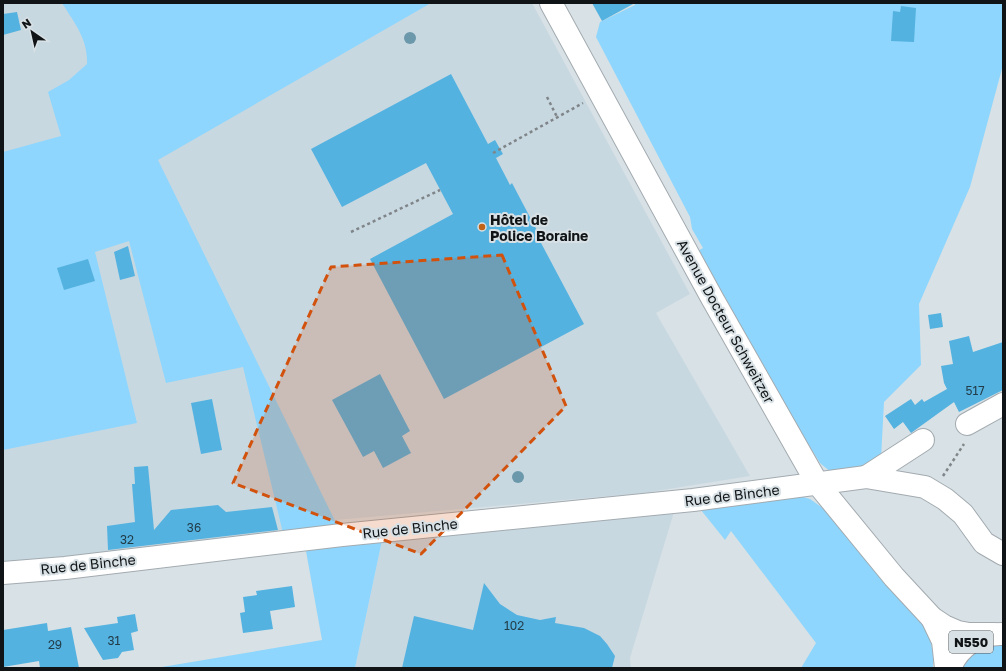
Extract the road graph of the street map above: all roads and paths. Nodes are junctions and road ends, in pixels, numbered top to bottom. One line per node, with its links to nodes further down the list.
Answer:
1 (551, 3): 2 (street, Avenue Docteur Schweitzer)
2 (600, 93): 4 (path); 12 (street, Avenue Docteur Schweitzer)
3 (547, 97): 4 (path)
4 (558, 117): 5 (path)
5 (493, 153)
6 (440, 190): 7 (path)
7 (351, 232)
8 (1003, 404): 9 (street)
9 (967, 424): 13 (path)
10 (923, 440): 11 (street)
11 (866, 477): 12 (street, Rue de Binche); 13 (street)
12 (817, 483): 15 (street, Rue de Binche); 16 (street, Avenue Docteur Schweitzer)
13 (933, 492): 14 (street)
14 (1003, 554)
15 (3, 573)
16 (932, 618): 17 (street); 18 (street)
17 (999, 634): 19 (street, N550)
18 (946, 668)
19 (950, 668)

